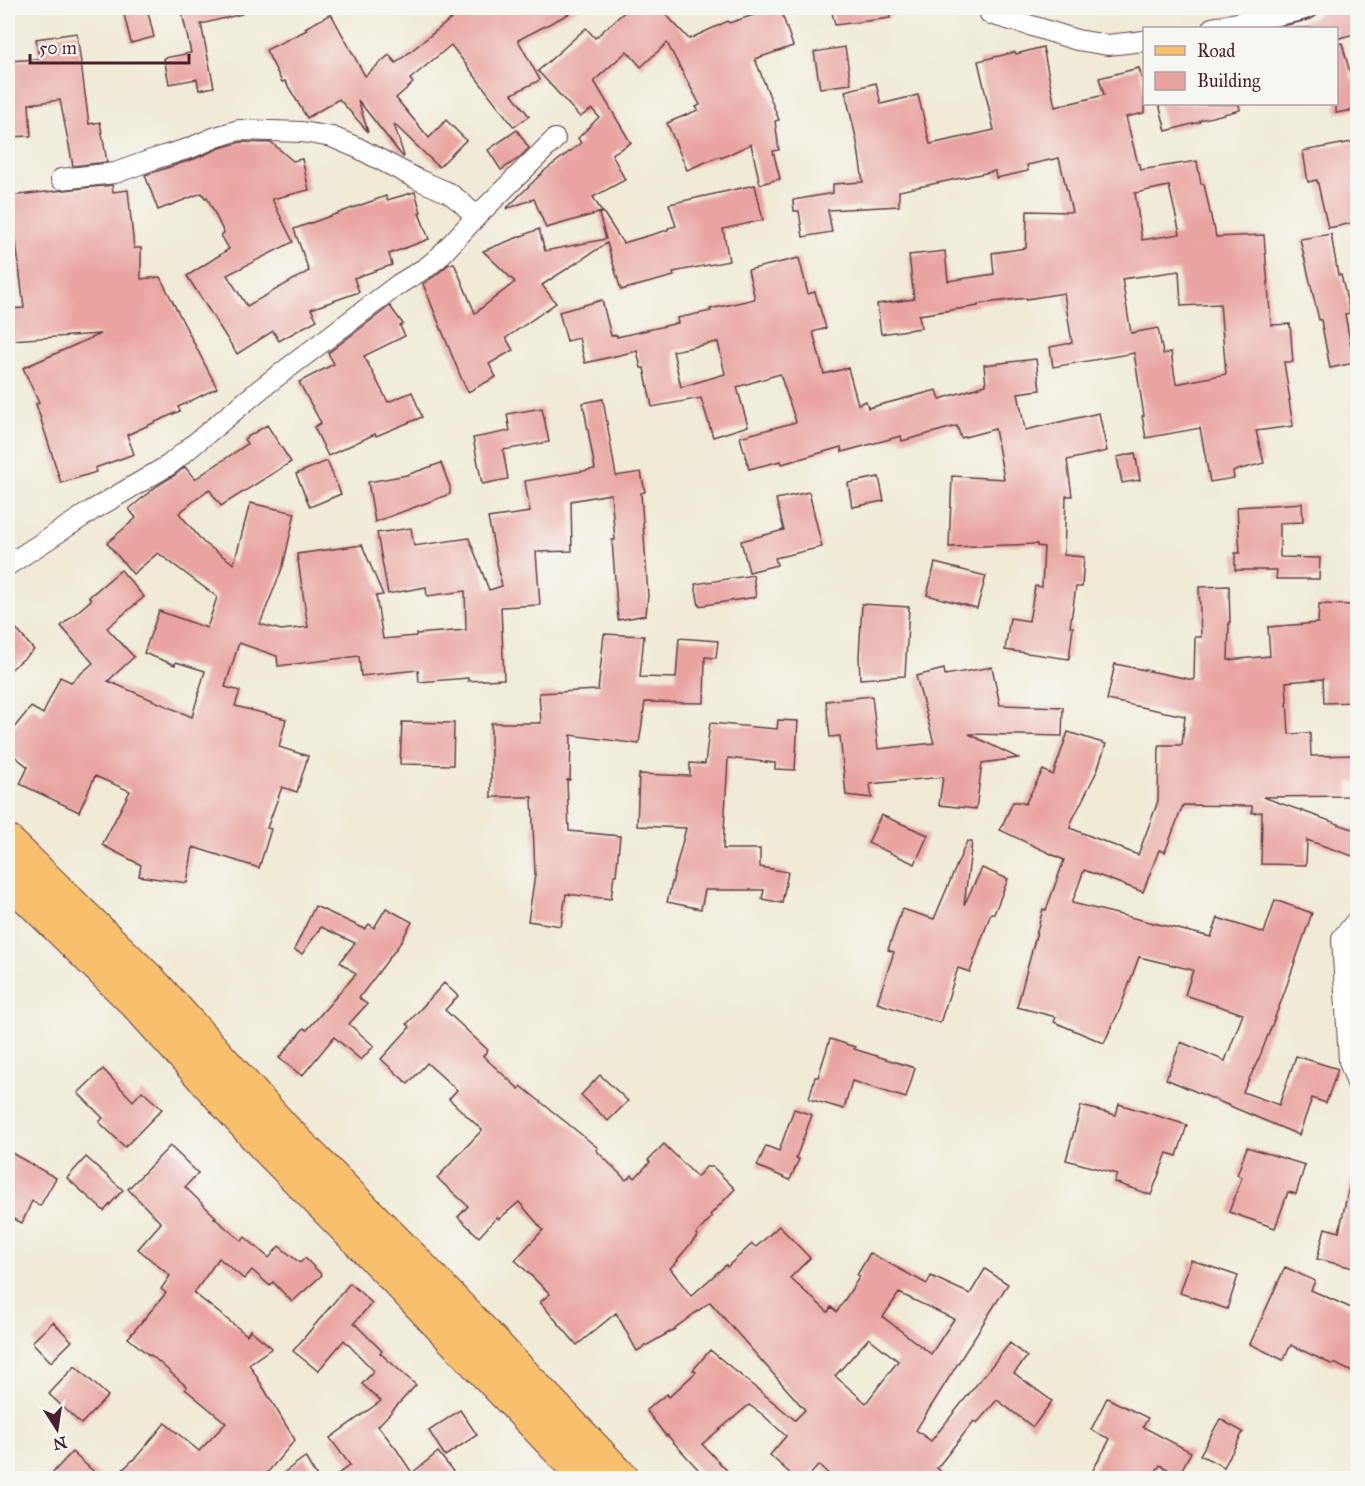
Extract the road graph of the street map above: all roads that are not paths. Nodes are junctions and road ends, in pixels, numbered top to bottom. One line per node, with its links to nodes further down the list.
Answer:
1 (1306, 8): 3 (street)
2 (990, 14): 4 (street)
3 (1217, 27)
4 (1143, 41)
5 (555, 139): 7 (street)
6 (61, 179): 7 (street)
7 (476, 218): 8 (street)
8 (8, 565)
9 (8, 841): 14 (main road)
10 (8, 879): 13 (main road)
11 (1358, 919): 12 (street)
12 (1358, 1086)
13 (585, 1479)
14 (623, 1479)

